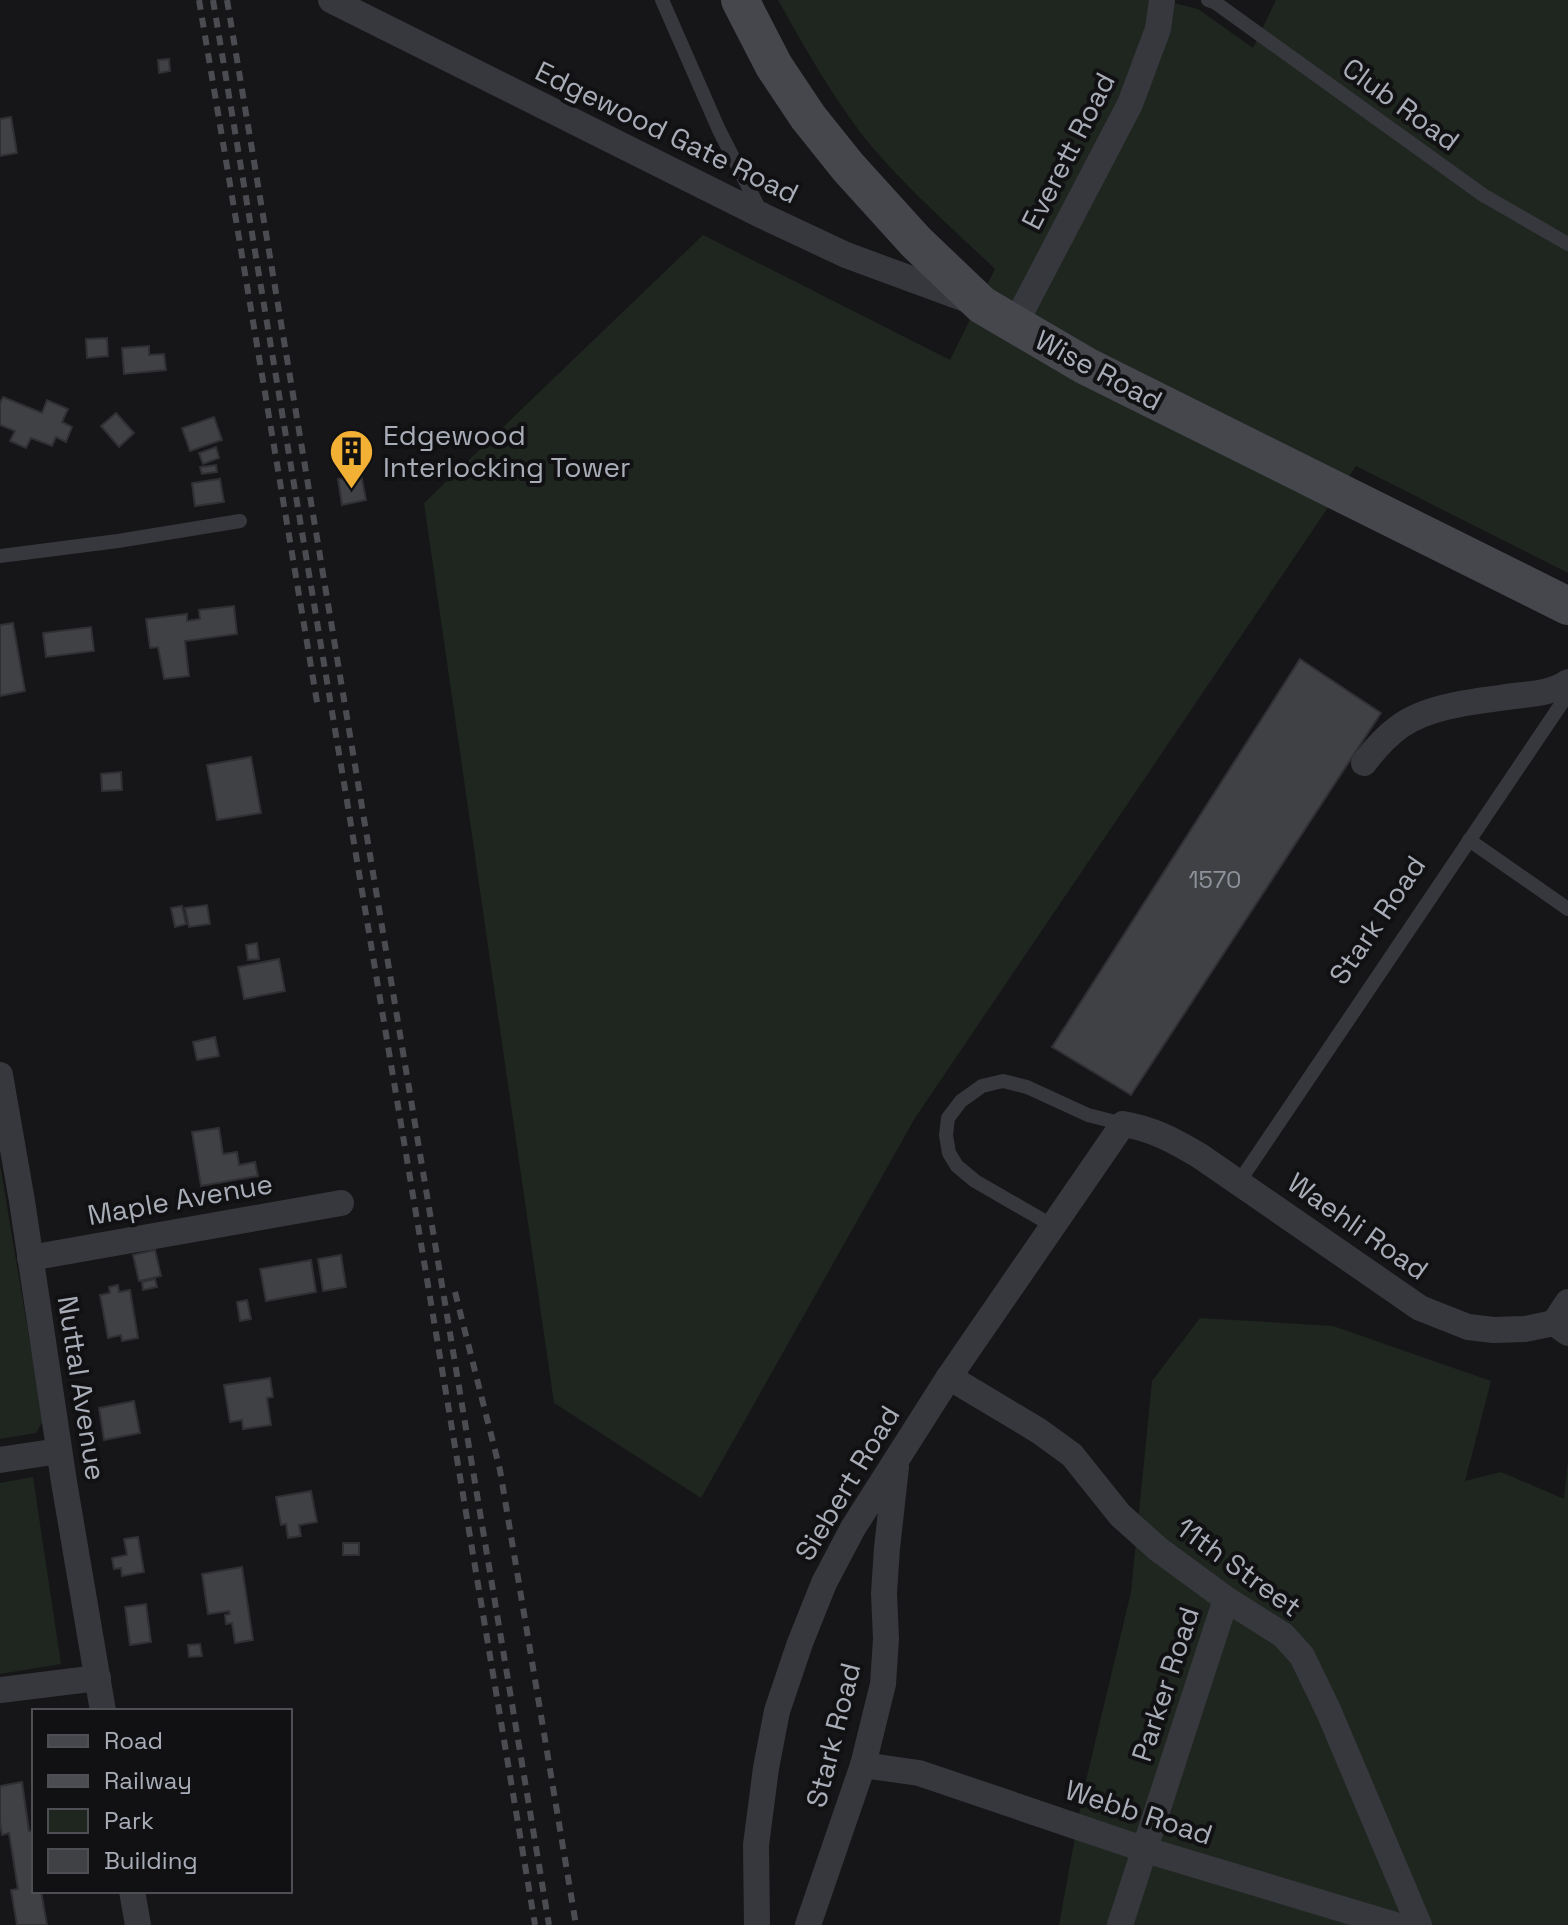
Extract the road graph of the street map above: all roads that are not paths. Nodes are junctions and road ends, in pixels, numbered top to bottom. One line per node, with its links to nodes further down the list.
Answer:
1 (331, 0): 6 (street, Edgewood Gate Road)
2 (662, 0): 6 (lane)
3 (740, 0): 8 (street, Wise Road)
4 (1162, 0): 9 (street, Everett Road)
5 (1208, 0): 7 (lane, Club Road)
6 (763, 216): 8 (street, Edgewood Gate Road)
7 (1568, 244)
8 (982, 305): 9 (street, Wise Road)
9 (1015, 324): 12 (street, Wise Road)
10 (240, 521): 11 (lane)
11 (0, 556)
12 (1568, 606)
13 (1568, 682): 15 (street)
14 (1568, 694): 16 (lane, Stark Road)
15 (1364, 763)
16 (1469, 840): 17 (lane); 20 (lane, Stark Road)
17 (1568, 909)
18 (0, 1075): 23 (street, Nuttal Avenue)
19 (1123, 1124): 20 (street, Waehli Road); 22 (street, Siebert Road); 22 (lane)
20 (1239, 1182): 24 (street, Waehli Road)
21 (341, 1203): 23 (street, Maple Avenue)
22 (1053, 1226): 25 (street, Siebert Road)
23 (30, 1258): 26 (street, Nuttal Avenue)
24 (1563, 1319)
25 (949, 1377): 27 (street, Siebert Road); 29 (street, 11th Street)
26 (59, 1451): 28 (street); 30 (street, Nuttal Avenue)
27 (897, 1459): 33 (street, Stark Road); 37 (street, Siebert Road)
28 (0, 1460)
29 (1226, 1599): 34 (street, Parker Road); 41 (street, 11th Street)
30 (98, 1678): 31 (street); 32 (street, Nuttal Avenue)
31 (0, 1690)
32 (103, 1709)
33 (863, 1765): 34 (street, Webb Road); 38 (street, Stark Road)
34 (1146, 1850): 39 (street, Parker Road); 40 (street, Webb Road)
35 (132, 1893): 36 (street)
36 (138, 1925)
37 (757, 1925)
38 (808, 1925)
39 (1120, 1925)
40 (1395, 1925)
41 (1419, 1925)

